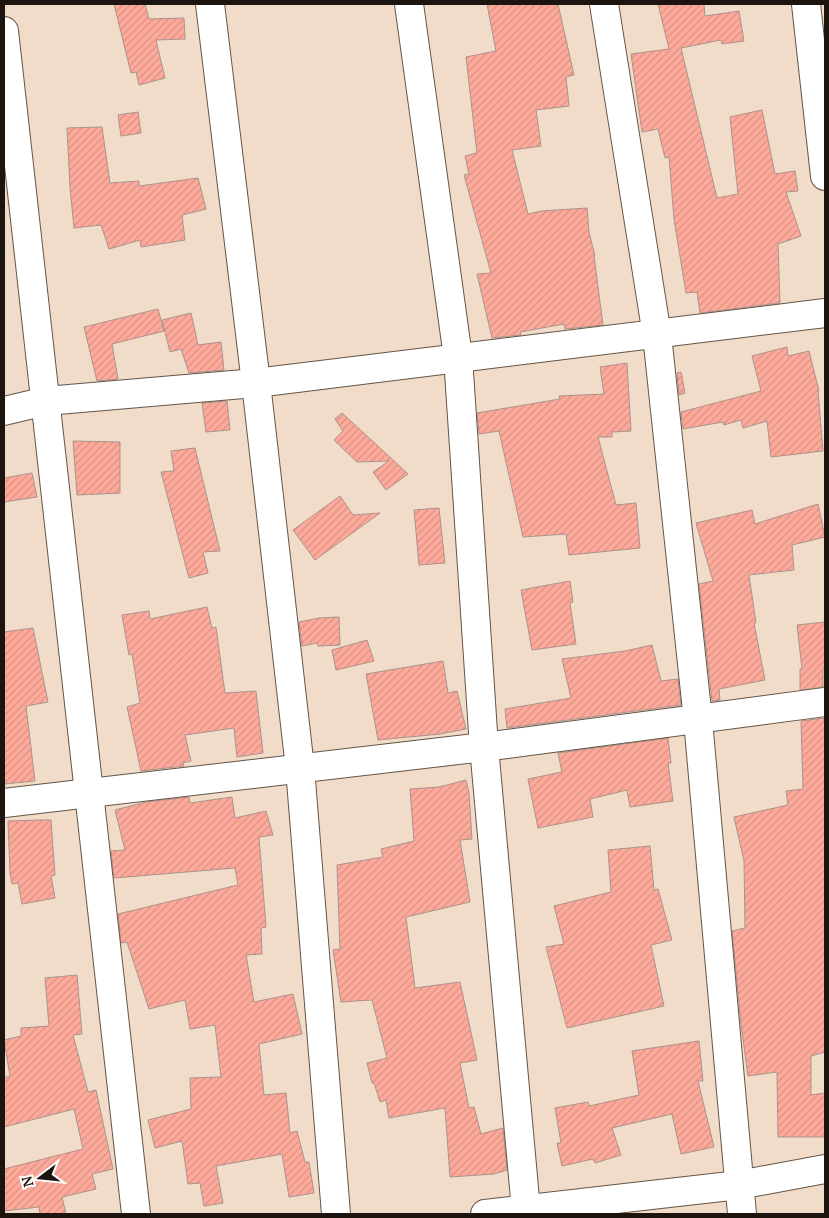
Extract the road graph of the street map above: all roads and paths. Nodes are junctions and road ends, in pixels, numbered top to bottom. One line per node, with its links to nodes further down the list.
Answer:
1 (210, 4): 10 (street)
2 (410, 4): 9 (street)
3 (604, 4): 8 (street)
4 (806, 4): 6 (street)
5 (4, 31): 11 (street)
6 (825, 176)
7 (825, 313): 8 (street)
8 (657, 335): 9 (street); 14 (street)
9 (458, 357): 10 (street); 15 (street)
10 (256, 383): 11 (street); 16 (street)
11 (46, 401): 12 (street); 17 (street)
12 (4, 411)
13 (825, 702): 14 (street)
14 (698, 720): 15 (street); 20 (street)
15 (484, 747): 16 (street); 21 (street)
16 (300, 768): 17 (street); 23 (street)
17 (88, 793): 18 (street); 22 (street)
18 (4, 802)
19 (825, 1169): 20 (street)
20 (739, 1185): 21 (street); 25 (street)
21 (526, 1210): 24 (street)
22 (136, 1214)
23 (336, 1214)
24 (486, 1214)
25 (742, 1214)

